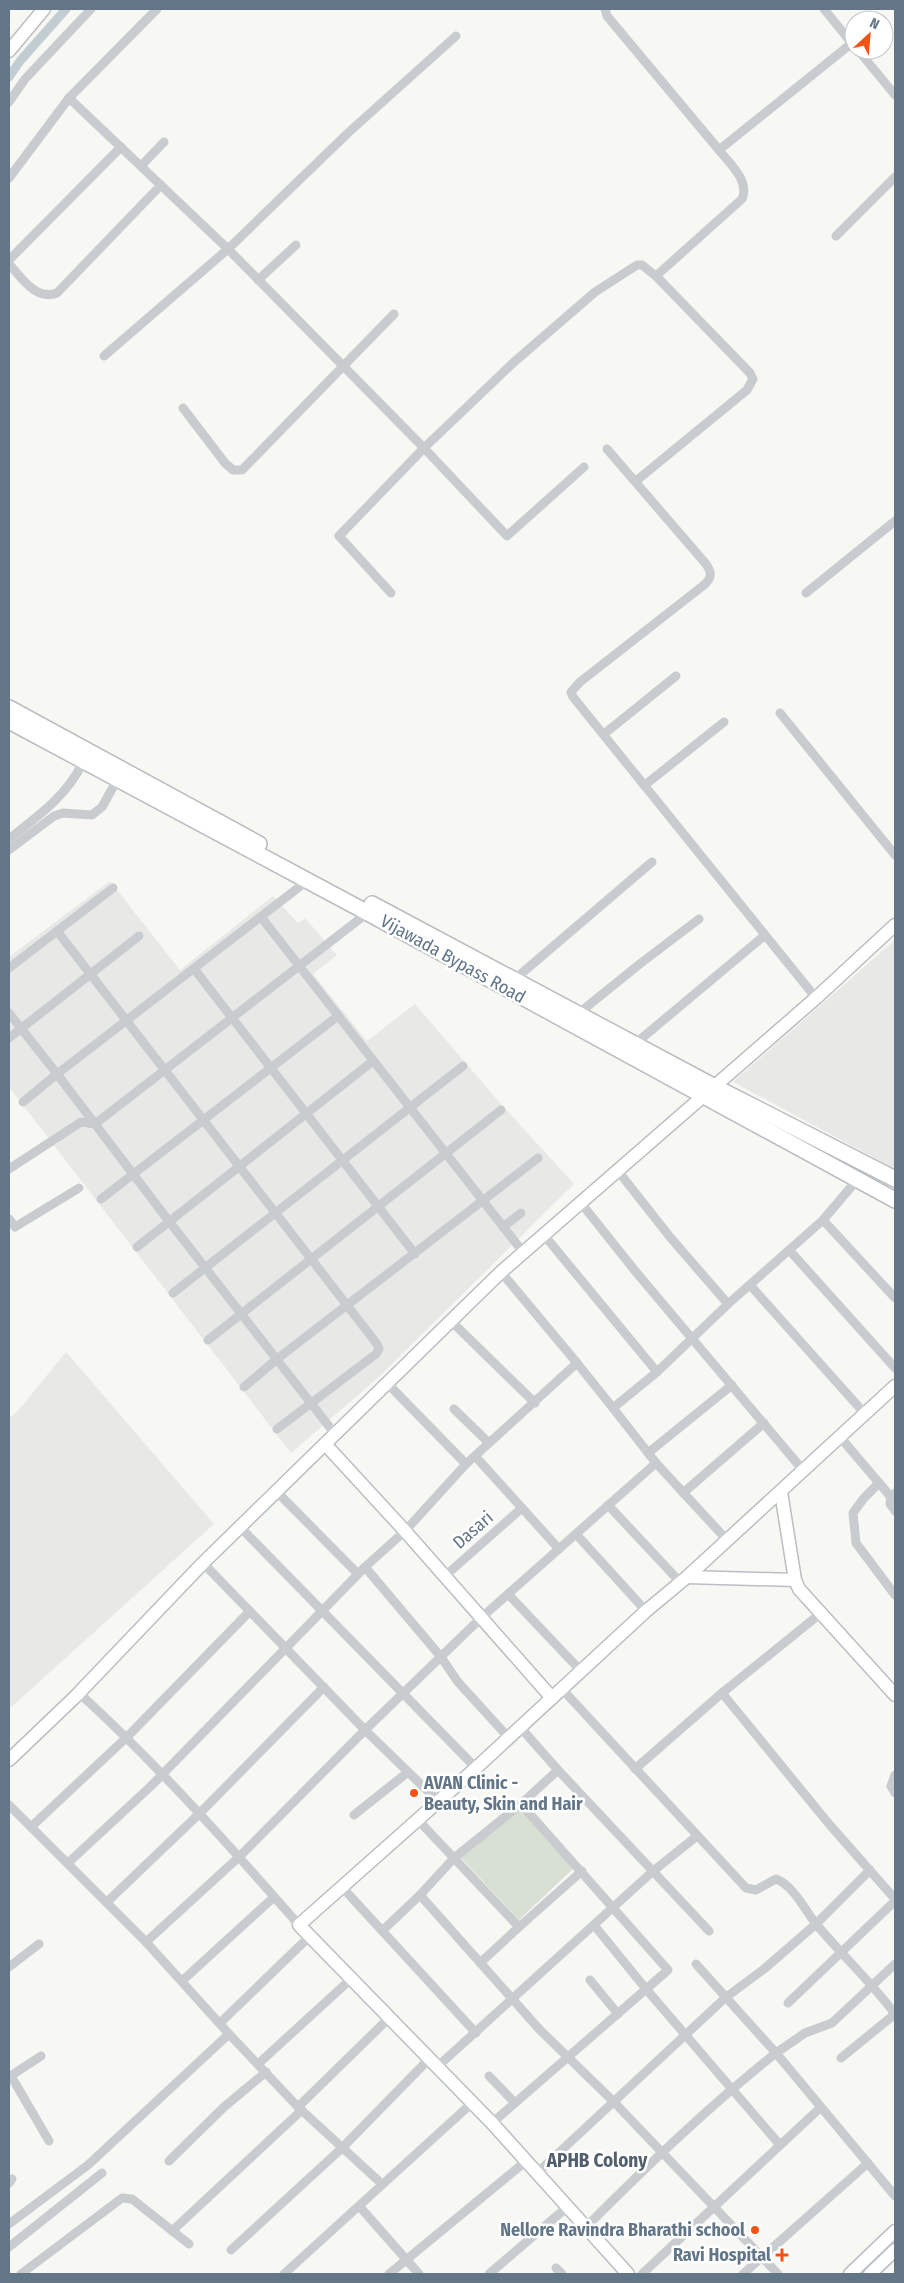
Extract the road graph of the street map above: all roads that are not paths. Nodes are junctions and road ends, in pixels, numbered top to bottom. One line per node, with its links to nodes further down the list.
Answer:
1 (44, 9): 8 (street)
2 (91, 9): 13 (street)
3 (157, 9): 12 (street)
4 (605, 9): 16 (street)
5 (824, 9): 6 (street)
6 (844, 34)
7 (456, 36): 23 (street)
8 (9, 51)
9 (844, 54): 16 (street)
10 (866, 60): 11 (street)
11 (895, 95)
12 (69, 98): 15 (street); 19 (street)
13 (9, 102)
14 (164, 142): 17 (street)
15 (121, 147): 17 (street); 24 (street)
16 (719, 150): 25 (street)
17 (141, 166): 20 (street)
18 (895, 177): 21 (street)
19 (9, 178)
20 (161, 185): 23 (street); 24 (street)
21 (836, 236)
22 (296, 245): 26 (street)
23 (228, 249): 26 (street); 28 (street)
24 (9, 262)
25 (656, 276): 31 (street); 34 (street)
26 (258, 280): 29 (street)
27 (394, 314): 29 (street)
28 (104, 356)
29 (342, 366): 30 (street); 31 (street)
30 (183, 408)
31 (424, 448): 33 (street); 36 (street)
32 (607, 448): 34 (street)
33 (584, 467)
34 (636, 482): 43 (street)
35 (895, 521): 37 (street)
36 (392, 593)
37 (806, 593)
38 (676, 676): 43 (street)
39 (9, 708): 53 (main road, Vijawada Bypass Road)
40 (780, 713): 49 (street)
41 (9, 722): 44 (main road, Vijawada Bypass Road)
42 (724, 722): 46 (street)
43 (604, 734): 46 (street)
44 (83, 762): 45 (main road, Vijawada Bypass Road); 47 (street)
45 (117, 780): 48 (street); 51 (main road, Vijawada Bypass Road)
46 (645, 785): 59 (street)
47 (9, 839)
48 (9, 850)
49 (895, 855)
50 (652, 862): 64 (street)
51 (308, 881): 53 (main road, Vijawada Bypass Road); 54 (street)
52 (113, 888): 57 (street)
53 (372, 909): 60 (street); 64 (main road, Vijawada Bypass Road); 79 (main road, Vijawada Bypass Road)
54 (260, 917): 60 (street); 62 (street)
55 (699, 920): 67 (street)
56 (895, 925): 65 (street)
57 (57, 931): 61 (street); 63 (street)
58 (139, 936): 63 (street)
59 (764, 936): 65 (street); 73 (street)
60 (300, 967): 68 (street); 69 (street)
61 (9, 968)
62 (195, 970): 69 (street); 70 (street)
63 (90, 974): 70 (street); 71 (street)
64 (516, 979): 67 (main road, Vijawada Bypass Road)
65 (816, 998): 79 (street)
66 (9, 1013): 71 (street)
67 (580, 1013): 73 (main road, Vijawada Bypass Road)
68 (338, 1016): 74 (street); 76 (street)
69 (232, 1018): 76 (street); 77 (street)
70 (127, 1022): 77 (street); 78 (street)
71 (22, 1029): 72 (street); 78 (street)
72 (9, 1038)
73 (636, 1043): 79 (main road, Vijawada Bypass Road)
74 (374, 1061): 81 (street); 83 (street)
75 (463, 1066): 81 (street)
76 (270, 1068): 83 (street); 84 (street)
77 (165, 1071): 84 (street); 85 (street)
78 (57, 1074): 80 (street); 85 (street)
79 (710, 1091): 91 (street); 93 (main road, Vijawada Bypass Road); 94 (main road, Vijawada Bypass Road)
80 (23, 1102)
81 (410, 1108): 86 (street); 88 (street)
82 (501, 1110): 86 (street)
83 (307, 1113): 88 (street); 89 (street)
84 (205, 1120): 89 (street); 92 (street)
85 (95, 1124): 90 (street); 92 (street)
86 (445, 1153): 98 (street); 100 (street)
87 (538, 1158): 98 (street)
88 (343, 1161): 100 (street); 102 (street)
89 (240, 1166): 102 (street); 104 (street)
90 (9, 1169)
91 (618, 1171): 99 (street); 118 (street)
92 (133, 1174): 96 (street); 104 (street)
93 (894, 1177)
94 (857, 1180): 97 (main road, Vijawada Bypass Road); 105 (street)
95 (79, 1188): 103 (street)
96 (101, 1199)
97 (895, 1200)
98 (483, 1201): 106 (street); 111 (street)
99 (581, 1203): 107 (street); 122 (street)
100 (377, 1206): 111 (street); 112 (street)
101 (521, 1213): 106 (street)
102 (276, 1214): 112 (street); 113 (street)
103 (9, 1219)
104 (168, 1220): 108 (street); 113 (street)
105 (824, 1220): 109 (street); 117 (street)
106 (503, 1227): 110 (street)
107 (544, 1235): 110 (street); 127 (street)
108 (136, 1246)
109 (790, 1251): 115 (street); 126 (street)
110 (523, 1252): 114 (street)
111 (415, 1254): 119 (street)
112 (310, 1258): 119 (street); 120 (street)
113 (206, 1268): 116 (street); 120 (street)
114 (501, 1272): 121 (street); 125 (street)
115 (750, 1285): 118 (street); 136 (street)
116 (173, 1293)
117 (895, 1298)
118 (728, 1304): 122 (street)
119 (347, 1306): 124 (street); 132 (street)
120 (241, 1313): 123 (street); 124 (street)
121 (451, 1321): 128 (street); 133 (street)
122 (692, 1338): 127 (street); 129 (street)
123 (208, 1340)
124 (277, 1359): 131 (street); 132 (street)
125 (577, 1363): 133 (street); 134 (street)
126 (895, 1368)
127 (657, 1372): 134 (street)
128 (386, 1382): 139 (street); 145 (street)
129 (732, 1385): 137 (street); 143 (street)
130 (895, 1386): 136 (street)
131 (244, 1387)
132 (312, 1403): 138 (street); 139 (street)
133 (535, 1403): 141 (street)
134 (613, 1408): 143 (street)
135 (454, 1409): 141 (street)
136 (866, 1415): 140 (street)
137 (764, 1423): 147 (street); 151 (street)
138 (277, 1429)
139 (335, 1434): 142 (street)
140 (840, 1437): 147 (street); 148 (street)
141 (489, 1443): 144 (street)
142 (325, 1444): 149 (street); 157 (street)
143 (648, 1453): 146 (street)
144 (475, 1456): 145 (street); 154 (street)
145 (466, 1464): 157 (street)
146 (656, 1464): 151 (street); 153 (street)
147 (802, 1469): 150 (street)
148 (879, 1483): 152 (street); 168 (street)
149 (277, 1492): 156 (street); 163 (street)
150 (781, 1492): 159 (street); 166 (street)
151 (682, 1494): 159 (street)
152 (893, 1495): 155 (street)
153 (608, 1505): 158 (street); 165 (street)
154 (522, 1508): 160 (street); 164 (street, Dasari)
155 (895, 1511)
156 (240, 1527): 161 (street); 169 (street)
157 (405, 1531): 162 (street); 164 (street)
158 (576, 1534): 160 (street); 171 (street)
159 (726, 1539): 165 (street)
160 (559, 1549): 167 (street)
161 (203, 1562): 170 (street); 179 (street)
162 (365, 1567): 163 (street); 175 (street)
163 (358, 1574): 169 (street)
164 (445, 1576): 173 (street)
165 (684, 1580): 166 (street); 171 (street)
166 (795, 1580): 172 (street)
167 (508, 1594): 173 (street); 176 (street)
168 (895, 1595)
169 (324, 1610): 174 (street); 181 (street)
170 (250, 1611): 174 (street); 186 (street)
171 (646, 1611): 176 (street)
172 (821, 1612): 180 (street); 182 (street)
173 (482, 1617): 175 (street); 183 (street)
174 (287, 1648): 177 (street); 193 (street)
175 (441, 1657): 181 (street); 187 (street)
176 (581, 1671): 178 (street)
177 (324, 1687): 185 (street); 199 (street)
178 (562, 1689): 183 (street); 190 (street)
179 (79, 1693): 186 (street); 188 (street)
180 (722, 1693): 190 (street); 207 (street)
181 (402, 1695): 185 (street); 189 (street)
182 (895, 1695)
183 (552, 1698): 184 (street)
184 (520, 1727): 187 (street); 191 (street)
185 (365, 1730): 192 (street); 204 (street)
186 (127, 1737): 193 (street); 202 (street)
187 (509, 1738): 189 (street)
188 (9, 1760)
189 (476, 1768): 196 (street)
190 (635, 1769): 203 (street)
191 (558, 1770): 197 (street); 209 (street)
192 (408, 1772): 196 (street); 200 (street)
193 (162, 1775): 199 (street); 206 (street)
194 (895, 1775): 195 (street)
195 (895, 1793)
196 (438, 1801): 201 (street)
197 (521, 1804): 205 (street); 208 (street)
198 (9, 1805): 202 (street)
199 (199, 1814): 204 (street); 214 (street)
200 (354, 1815)
201 (418, 1820): 205 (street); 210 (street)
202 (31, 1827): 206 (street)
203 (697, 1836): 209 (street); 216 (street)
204 (239, 1857): 212 (street); 223 (street)
205 (454, 1858): 211 (street); 219 (street)
206 (68, 1863): 214 (street)
207 (870, 1870): 213 (street); 216 (street)
208 (582, 1871): 215 (street); 219 (street)
209 (652, 1872): 215 (street); 221 (street)
210 (341, 1886): 217 (street); 220 (street)
211 (420, 1895): 220 (street); 226 (street)
212 (274, 1897): 217 (street); 232 (street)
213 (895, 1900): 225 (street)
214 (107, 1902): 223 (street)
215 (614, 1907): 218 (street); 234 (street)
216 (816, 1924): 225 (street); 235 (street)
217 (299, 1925): 222 (street)
218 (594, 1925): 234 (street); 236 (street)
219 (519, 1927): 226 (street)
220 (382, 1931): 242 (street)
221 (708, 1931)
222 (310, 1936): 230 (street); 241 (street)
223 (146, 1942): 232 (street)
224 (39, 1944): 229 (street)
225 (842, 1953): 233 (street); 237 (street)
226 (480, 1963): 236 (street)
227 (696, 1964): 235 (street)
228 (895, 1964): 233 (street)
229 (9, 1967)
230 (351, 1979): 240 (street); 250 (street)
231 (590, 1980): 238 (street)
232 (182, 1981): 241 (street)
233 (873, 1985): 239 (street); 245 (street)
234 (646, 1989): 238 (street); 244 (street)
235 (725, 1998): 244 (street); 245 (street)
236 (512, 1999): 242 (street); 247 (street)
237 (788, 2003)
238 (618, 2014): 247 (street)
239 (895, 2014): 248 (street)
240 (389, 2018): 249 (street); 258 (street)
241 (220, 2023): 243 (street)
242 (476, 2033): 249 (street)
243 (229, 2034): 250 (street); 275 (street)
244 (685, 2035): 254 (street); 255 (street)
245 (776, 2053): 254 (street); 259 (street)
246 (42, 2056): 252 (street)
247 (568, 2057): 255 (street); 257 (street)
248 (841, 2058)
249 (433, 2063): 256 (street); 263 (street)
250 (258, 2064): 251 (street)
251 (266, 2072): 258 (street); 265 (street)
252 (10, 2076): 261 (street)
253 (489, 2076): 257 (street)
254 (732, 2088): 262 (street); 264 (street)
255 (613, 2101): 264 (street); 269 (street)
256 (472, 2103): 260 (street); 270 (street)
257 (515, 2103): 260 (street)
258 (300, 2108): 263 (street); 277 (street)
259 (820, 2108): 262 (street); 267 (street)
260 (492, 2123): 266 (street)
261 (49, 2141)
262 (780, 2145): 273 (street)
263 (342, 2148): 270 (street); 281 (street)
264 (662, 2152): 273 (street); 276 (street)
265 (169, 2160)
266 (525, 2162): 269 (street); 284 (street)
267 (868, 2163): 271 (street); 283 (street)
268 (102, 2173): 280 (street)
269 (536, 2174): 274 (street)
270 (382, 2184): 272 (street)
271 (895, 2196)
272 (360, 2207): 284 (street); 286 (street)
273 (714, 2207): 283 (street); 291 (street)
274 (566, 2208): 276 (street); 289 (street)
275 (9, 2224)
276 (586, 2227): 290 (street)
277 (172, 2231): 279 (street); 285 (street)
278 (895, 2231): 294 (street)
279 (189, 2244)
280 (9, 2247)
281 (231, 2250)
282 (895, 2250): 295 (street)
283 (761, 2257): 292 (street); 293 (street)
284 (406, 2261): 287 (street); 288 (street)
285 (21, 2274)
286 (284, 2274)
287 (389, 2274)
288 (419, 2274)
289 (489, 2274)
290 (628, 2274)
291 (642, 2274)
292 (743, 2274)
293 (778, 2274)
294 (850, 2274)
295 (870, 2274)

